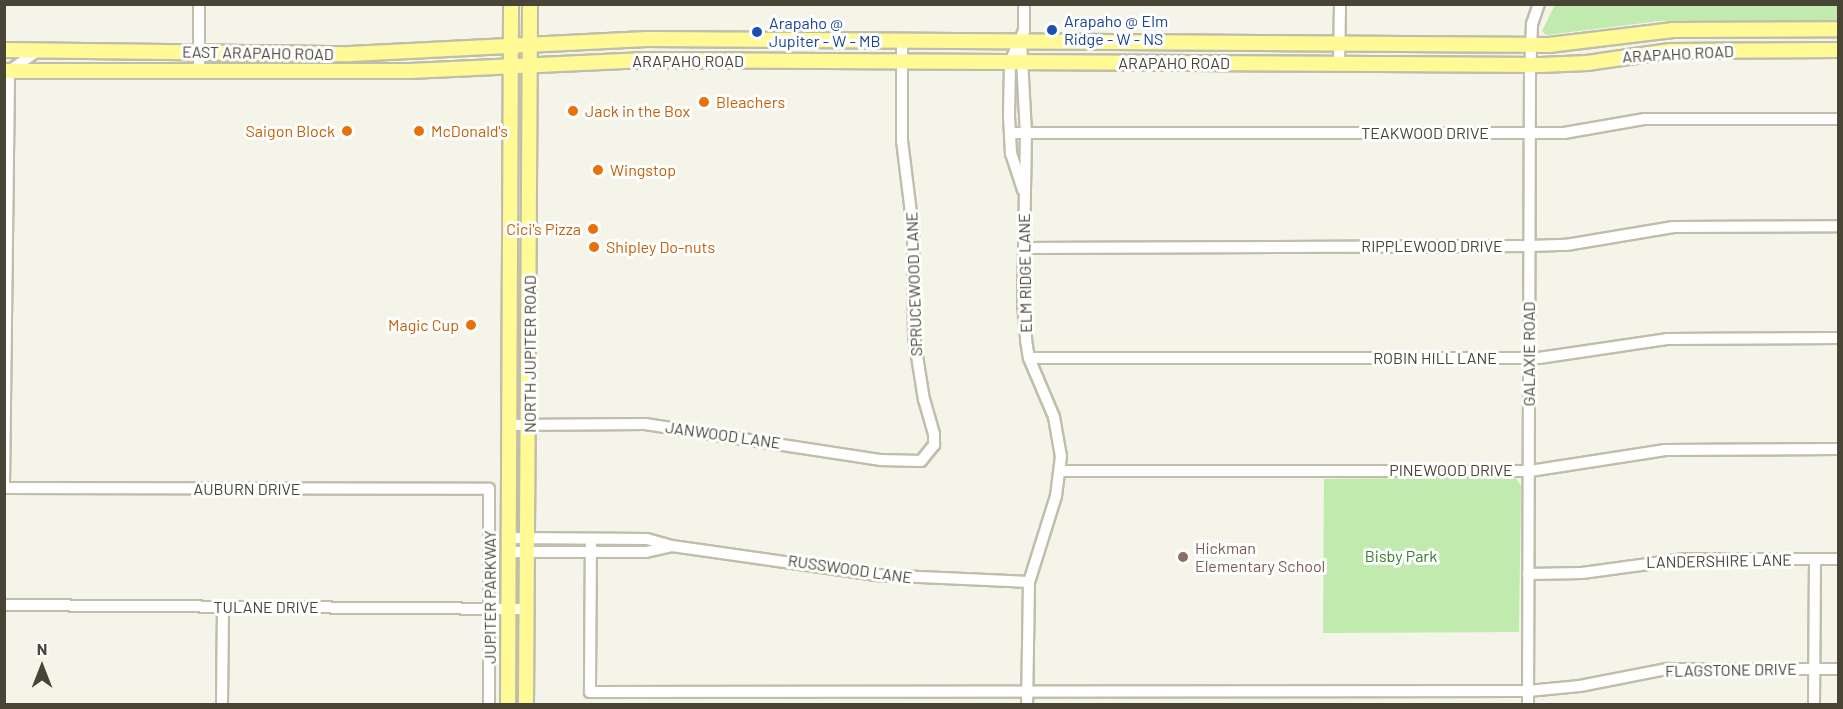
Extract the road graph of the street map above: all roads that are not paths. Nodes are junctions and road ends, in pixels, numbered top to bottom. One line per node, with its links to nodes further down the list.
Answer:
1 (199, 4): 18 (street)
2 (511, 4): 13 (main road, NORTH JUPITER ROAD)
3 (530, 4): 12 (main road, NORTH JUPITER ROAD)
4 (1024, 4): 8 (street, ELM RIDGE LANE)
5 (1340, 4): 11 (street)
6 (1539, 4): 14 (street, GALAXIE ROAD)
7 (1839, 29): 14 (main road, ARAPAHO ROAD)
8 (1021, 40): 10 (main road, ARAPAHO ROAD); 11 (main road, ARAPAHO ROAD); 22 (street, ELM RIDGE LANE)
9 (742, 41): 10 (main road, ARAPAHO ROAD); 12 (main road, ARAPAHO ROAD); 20 (main road)
10 (902, 41): 21 (street, SPRUCEWOOD LANE)
11 (1340, 42): 14 (main road, ARAPAHO ROAD); 23 (street)
12 (530, 44): 13 (main road, ARAPAHO ROAD); 26 (main road, NORTH JUPITER ROAD)
13 (510, 45): 19 (main road, EAST ARAPAHO ROAD); 25 (main road, NORTH JUPITER ROAD)
14 (1531, 45): 24 (street, GALAXIE ROAD)
15 (4, 50): 17 (main road, EAST ARAPAHO ROAD)
16 (1839, 50): 24 (main road, ARAPAHO ROAD)
17 (38, 51): 18 (main road, EAST ARAPAHO ROAD); 28 (street)
18 (199, 52): 19 (main road, EAST ARAPAHO ROAD); 27 (street)
19 (312, 54): 29 (main road)
20 (742, 60): 21 (main road, ARAPAHO ROAD); 26 (main road, ARAPAHO ROAD)
21 (902, 61): 22 (main road, ARAPAHO ROAD); 52 (street, SPRUCEWOOD LANE)
22 (1017, 61): 23 (main road, ARAPAHO ROAD); 31 (street, ELM RIDGE LANE); 32 (street, ELM RIDGE LANE)
23 (1340, 64): 24 (main road, ARAPAHO ROAD)
24 (1530, 65): 33 (street, GALAXIE ROAD)
25 (509, 67): 26 (main road, ARAPAHO ROAD); 29 (main road, EAST ARAPAHO ROAD); 36 (main road, NORTH JUPITER ROAD)
26 (528, 67): 37 (main road, NORTH JUPITER ROAD)
27 (199, 70): 28 (main road, EAST ARAPAHO ROAD); 29 (main road, EAST ARAPAHO ROAD)
28 (7, 71): 34 (street)
29 (316, 72)
30 (1839, 119): 33 (street, TEAKWOOD DRIVE)
31 (1010, 133): 32 (street, TEAKWOOD DRIVE); 35 (street, ELM RIDGE LANE)
32 (1026, 133): 33 (street, TEAKWOOD DRIVE); 35 (street, ELM RIDGE LANE)
33 (1531, 133): 39 (street, GALAXIE ROAD)
34 (7, 139): 41 (street)
35 (1023, 190): 40 (street, ELM RIDGE LANE)
36 (510, 204): 37 (main road); 43 (main road, NORTH JUPITER ROAD)
37 (530, 205): 42 (main road, NORTH JUPITER ROAD)
38 (1839, 226): 39 (street, RIPPLEWOOD DRIVE)
39 (1530, 246): 40 (street, RIPPLEWOOD DRIVE); 46 (street, GALAXIE ROAD)
40 (1024, 248): 47 (street, ELM RIDGE LANE)
41 (6, 254): 48 (street)
42 (530, 285): 43 (main road); 44 (main road, NORTH JUPITER ROAD)
43 (510, 300): 44 (main road); 49 (main road, NORTH JUPITER ROAD)
44 (529, 319): 50 (main road, NORTH JUPITER ROAD)
45 (1839, 338): 46 (street, ROBIN HILL LANE)
46 (1529, 357): 47 (street, ROBIN HILL LANE); 54 (street, GALAXIE ROAD)
47 (1029, 358): 53 (street, ELM RIDGE LANE)
48 (6, 369): 55 (street)
49 (511, 425): 50 (street, JANWOOD LANE); 58 (main road, NORTH JUPITER ROAD)
50 (530, 425): 52 (street, JANWOOD LANE); 60 (main road, NORTH JUPITER ROAD)
51 (1839, 449): 54 (street, PINEWOOD DRIVE)
52 (929, 453)
53 (1061, 471): 54 (street, PINEWOOD DRIVE); 65 (street, ELM RIDGE LANE)
54 (1530, 471): 64 (street, GALAXIE ROAD)
55 (4, 485): 56 (street, AUBURN DRIVE)
56 (489, 489): 68 (street, JUPITER PARKWAY)
57 (591, 539): 59 (street, RUSSWOOD LANE); 60 (street, RUSSWOOD LANE); 61 (street, FLAGSTONE DRIVE)
58 (509, 545): 60 (street, RUSSWOOD LANE); 69 (main road, NORTH JUPITER ROAD)
59 (672, 546): 61 (street, RUSSWOOD LANE); 65 (street, RUSSWOOD LANE)
60 (533, 548): 61 (street, RUSSWOOD LANE); 70 (main road, NORTH JUPITER ROAD)
61 (591, 552): 74 (street, FLAGSTONE DRIVE)
62 (1815, 559): 63 (street, LANDERSHIRE LANE); 64 (street, LANDERSHIRE LANE); 71 (street)
63 (1839, 559)
64 (1528, 574): 73 (street, GALAXIE ROAD)
65 (1029, 582): 74 (street, ELM RIDGE LANE)
66 (4, 605): 67 (street, TULANE DRIVE)
67 (223, 607): 68 (street, TULANE DRIVE); 75 (street)
68 (490, 609): 69 (street, TULANE DRIVE); 76 (street, JUPITER PARKWAY)
69 (509, 609): 70 (street, TULANE DRIVE); 77 (main road, NORTH JUPITER ROAD)
70 (528, 609): 78 (main road, NORTH JUPITER ROAD)
71 (1815, 669): 72 (street, FLAGSTONE DRIVE); 73 (street, FLAGSTONE DRIVE); 81 (street)
72 (1839, 669)
73 (1528, 691): 74 (street, FLAGSTONE DRIVE); 80 (street, GALAXIE ROAD)
74 (1027, 692): 79 (street, ELM RIDGE LANE)
75 (222, 705)
76 (489, 705)
77 (508, 705)
78 (526, 705)
79 (1027, 705)
80 (1528, 705)
81 (1814, 705)

